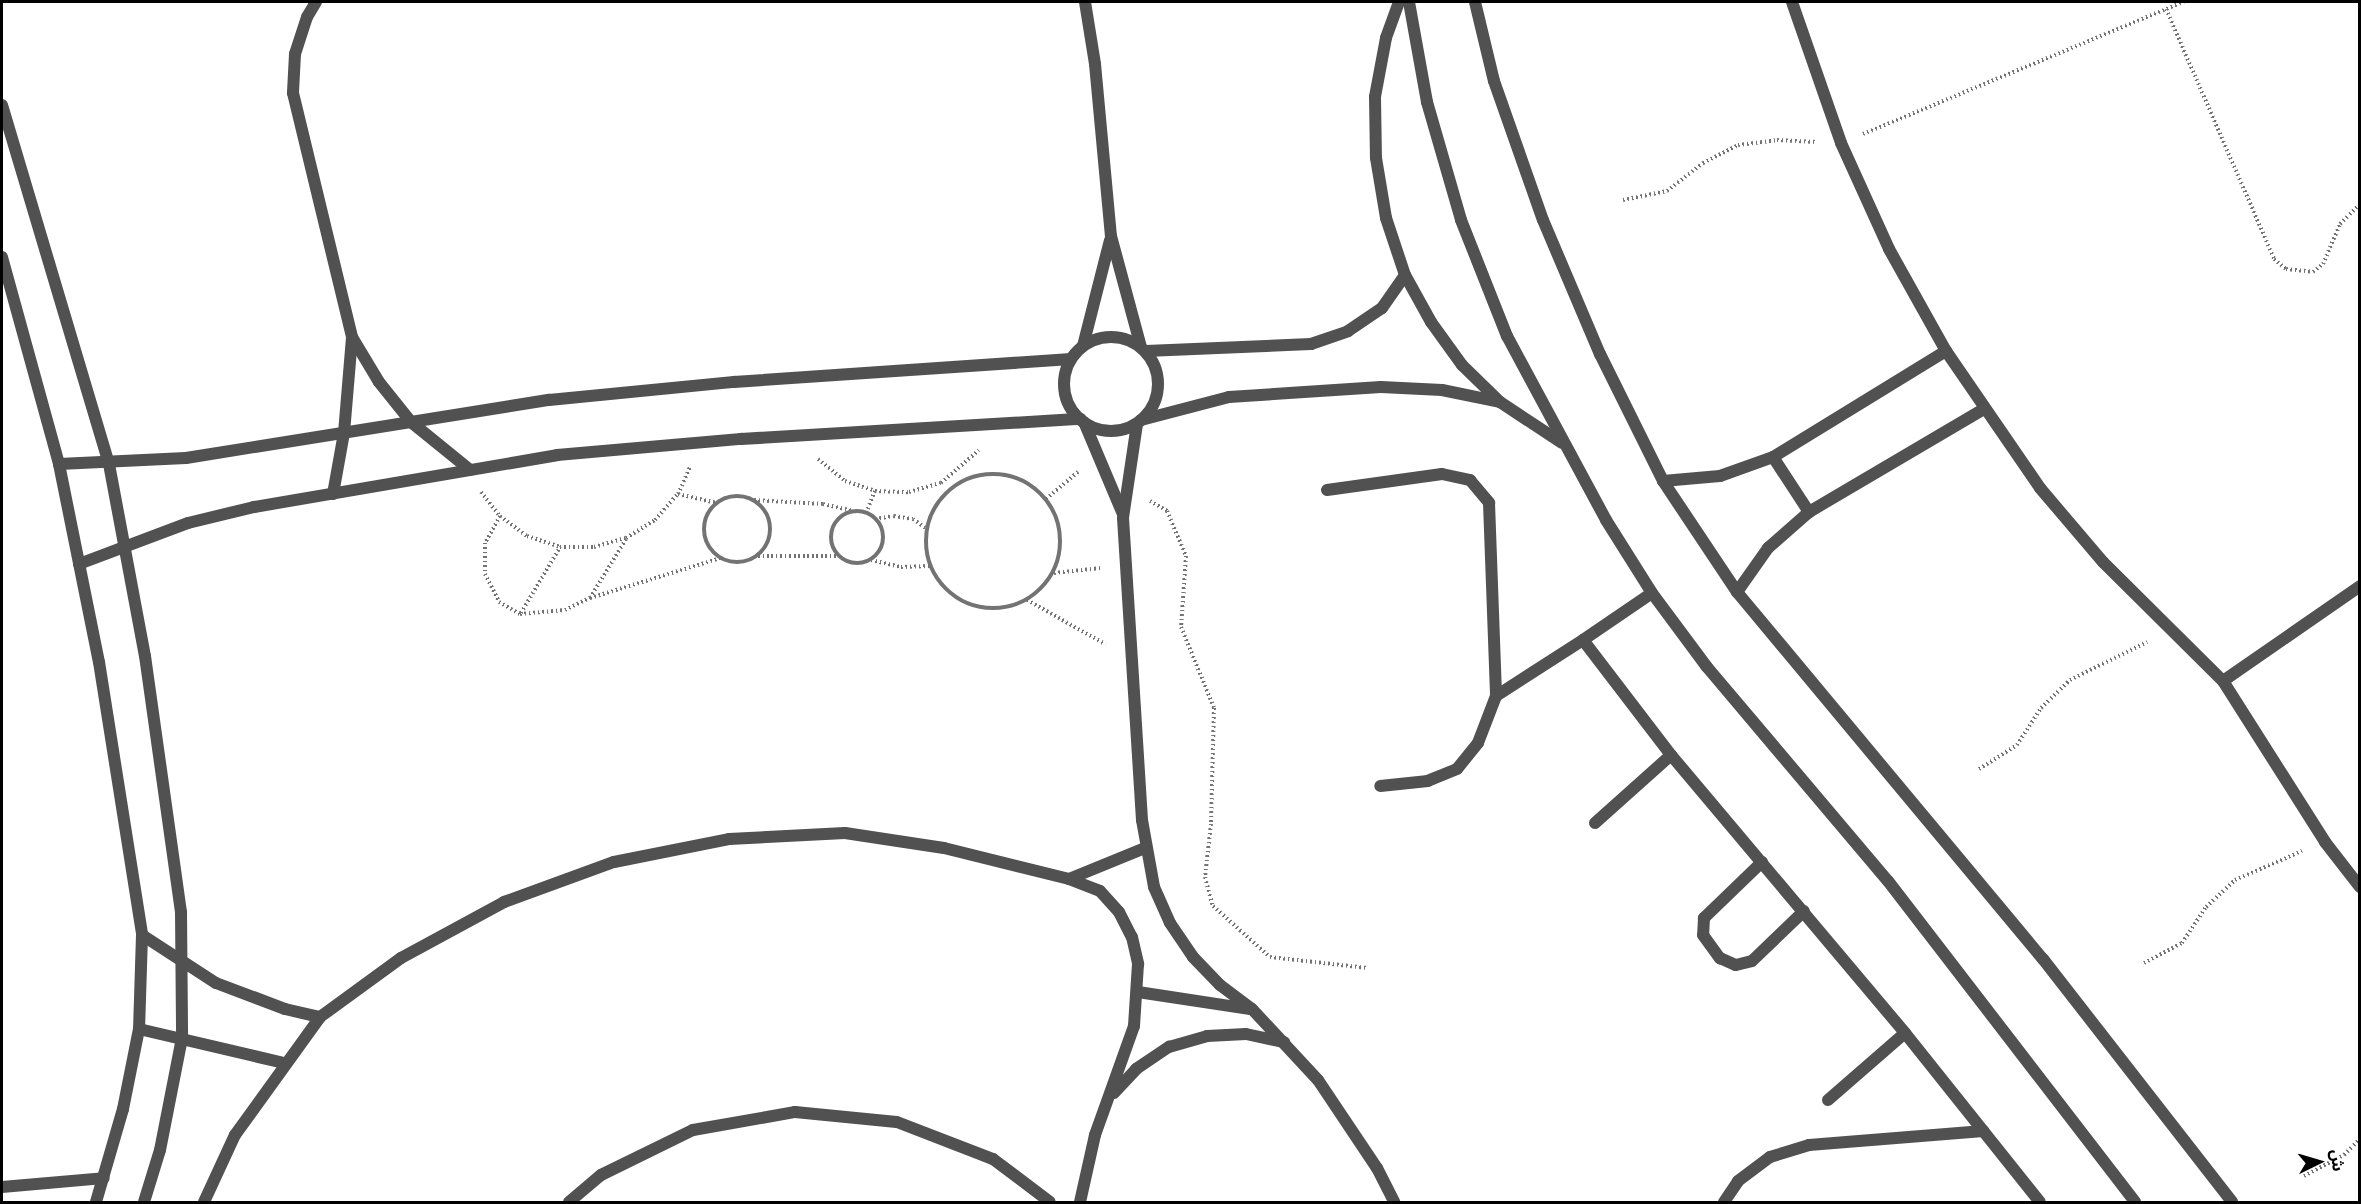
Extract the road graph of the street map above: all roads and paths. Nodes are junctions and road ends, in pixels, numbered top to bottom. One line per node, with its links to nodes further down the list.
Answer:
1 (316, 2): 16 (street)
2 (1085, 2): 13 (street)
3 (1399, 2): 15 (street)
4 (1409, 2): 30 (street)
5 (1475, 2): 36 (street)
6 (1792, 2): 10 (street)
7 (2184, 2): 8 (path)
8 (2166, 9): 10 (path); 12 (path)
9 (2, 105): 34 (street)
10 (1841, 143): 11 (path); 19 (street)
11 (1623, 200)
12 (2360, 204)
13 (1111, 236): 17 (street); 18 (street)
14 (2, 257): 33 (street)
15 (1406, 275): 18 (street); 21 (street)
16 (352, 337): 24 (street); 27 (street)
17 (1083, 346): 18 (street); 20 (street)
18 (1143, 349): 25 (street)
19 (1946, 351): 22 (street); 32 (street)
20 (1071, 359): 23 (street); 24 (street)
21 (1500, 402): 25 (street); 30 (street)
22 (1984, 409): 48 (street); 71 (street)
23 (1082, 421): 25 (street); 26 (street); 31 (street)
24 (411, 422): 27 (street); 35 (street)
25 (1139, 422): 38 (street)
26 (995, 424): 28 (street); 37 (path)
27 (344, 433): 34 (street); 41 (street)
28 (801, 435): 29 (street); 40 (path)
29 (695, 442): 35 (street); 42 (path)
30 (1564, 444): 67 (street)
31 (1100, 453): 44 (path); 51 (street)
32 (1773, 457): 36 (street); 48 (street)
33 (59, 464): 34 (street); 61 (street)
34 (109, 464): 55 (street)
35 (470, 470): 41 (street); 50 (path)
36 (1663, 481): 66 (street)
37 (941, 483): 40 (path); 43 (path)
38 (1127, 486): 51 (street); 89 (path)
39 (1327, 490): 75 (street)
40 (875, 491): 49 (path)
41 (333, 494): 55 (street)
42 (678, 494): 46 (path); 54 (path)
43 (944, 495): 44 (path); 53 (path)
44 (1047, 499): 64 (path)
45 (754, 500): 46 (path); 47 (path); 57 (path)
46 (717, 503): 59 (path)
47 (854, 511): 49 (path); 58 (path)
48 (1809, 512): 66 (street)
49 (866, 513): 52 (path)
50 (500, 516): 56 (path); 70 (path)
51 (1123, 518): 63 (street)
52 (875, 519): 53 (path); 60 (path)
53 (927, 529): 62 (path)
54 (626, 538): 56 (path); 68 (path)
55 (125, 544): 61 (street); 88 (street)
56 (560, 547): 70 (path)
57 (758, 556): 58 (path); 59 (path)
58 (838, 556): 60 (path)
59 (721, 558): 68 (path)
60 (870, 560): 62 (path)
61 (79, 564): 86 (street)
62 (930, 566): 69 (path)
63 (1126, 566): 64 (path); 73 (street)
64 (1053, 573): 69 (path)
65 (2360, 586): 74 (street)
66 (1737, 592): 115 (street)
67 (1652, 593): 72 (street); 114 (street)
68 (591, 598): 70 (path)
69 (1027, 600): 73 (path)
70 (520, 614)
71 (2170, 632): 74 (street); 77 (path)
72 (1584, 640): 75 (street); 76 (street)
73 (1131, 659): 81 (street)
74 (2223, 681): 80 (street)
75 (1496, 696): 78 (street)
76 (1671, 755): 79 (street); 82 (street)
77 (1979, 769)
78 (1380, 786)
79 (1595, 823)
80 (2325, 842): 84 (street); 87 (path)
81 (1145, 848): 83 (street); 91 (street)
82 (1762, 862): 85 (street); 85 (street)
83 (1069, 879): 90 (street); 92 (street)
84 (2360, 887)
85 (1804, 912): 94 (street)
86 (142, 934): 88 (street); 93 (street)
87 (2144, 963)
88 (185, 965): 92 (street); 95 (street)
89 (1366, 968)
90 (1138, 992): 91 (street); 98 (street)
91 (1252, 1010): 96 (street)
92 (320, 1017): 97 (street)
93 (139, 1029): 95 (street); 103 (street)
94 (1905, 1033): 99 (street); 100 (street)
95 (182, 1038): 97 (street); 106 (street)
96 (1284, 1042): 98 (street); 111 (street)
97 (284, 1063): 107 (street)
98 (1109, 1098): 110 (street)
99 (1828, 1100)
100 (1983, 1131): 112 (street); 113 (street)
101 (2360, 1139): 102 (path)
102 (2304, 1176)
103 (104, 1178): 104 (street); 105 (street)
104 (2, 1186)
105 (96, 1203)
106 (144, 1203)
107 (204, 1203)
108 (569, 1203): 109 (street)
109 (1050, 1203)
110 (1080, 1203)
111 (1394, 1203)
112 (1724, 1203)
113 (2040, 1203)
114 (2135, 1203)
115 (2232, 1203)

